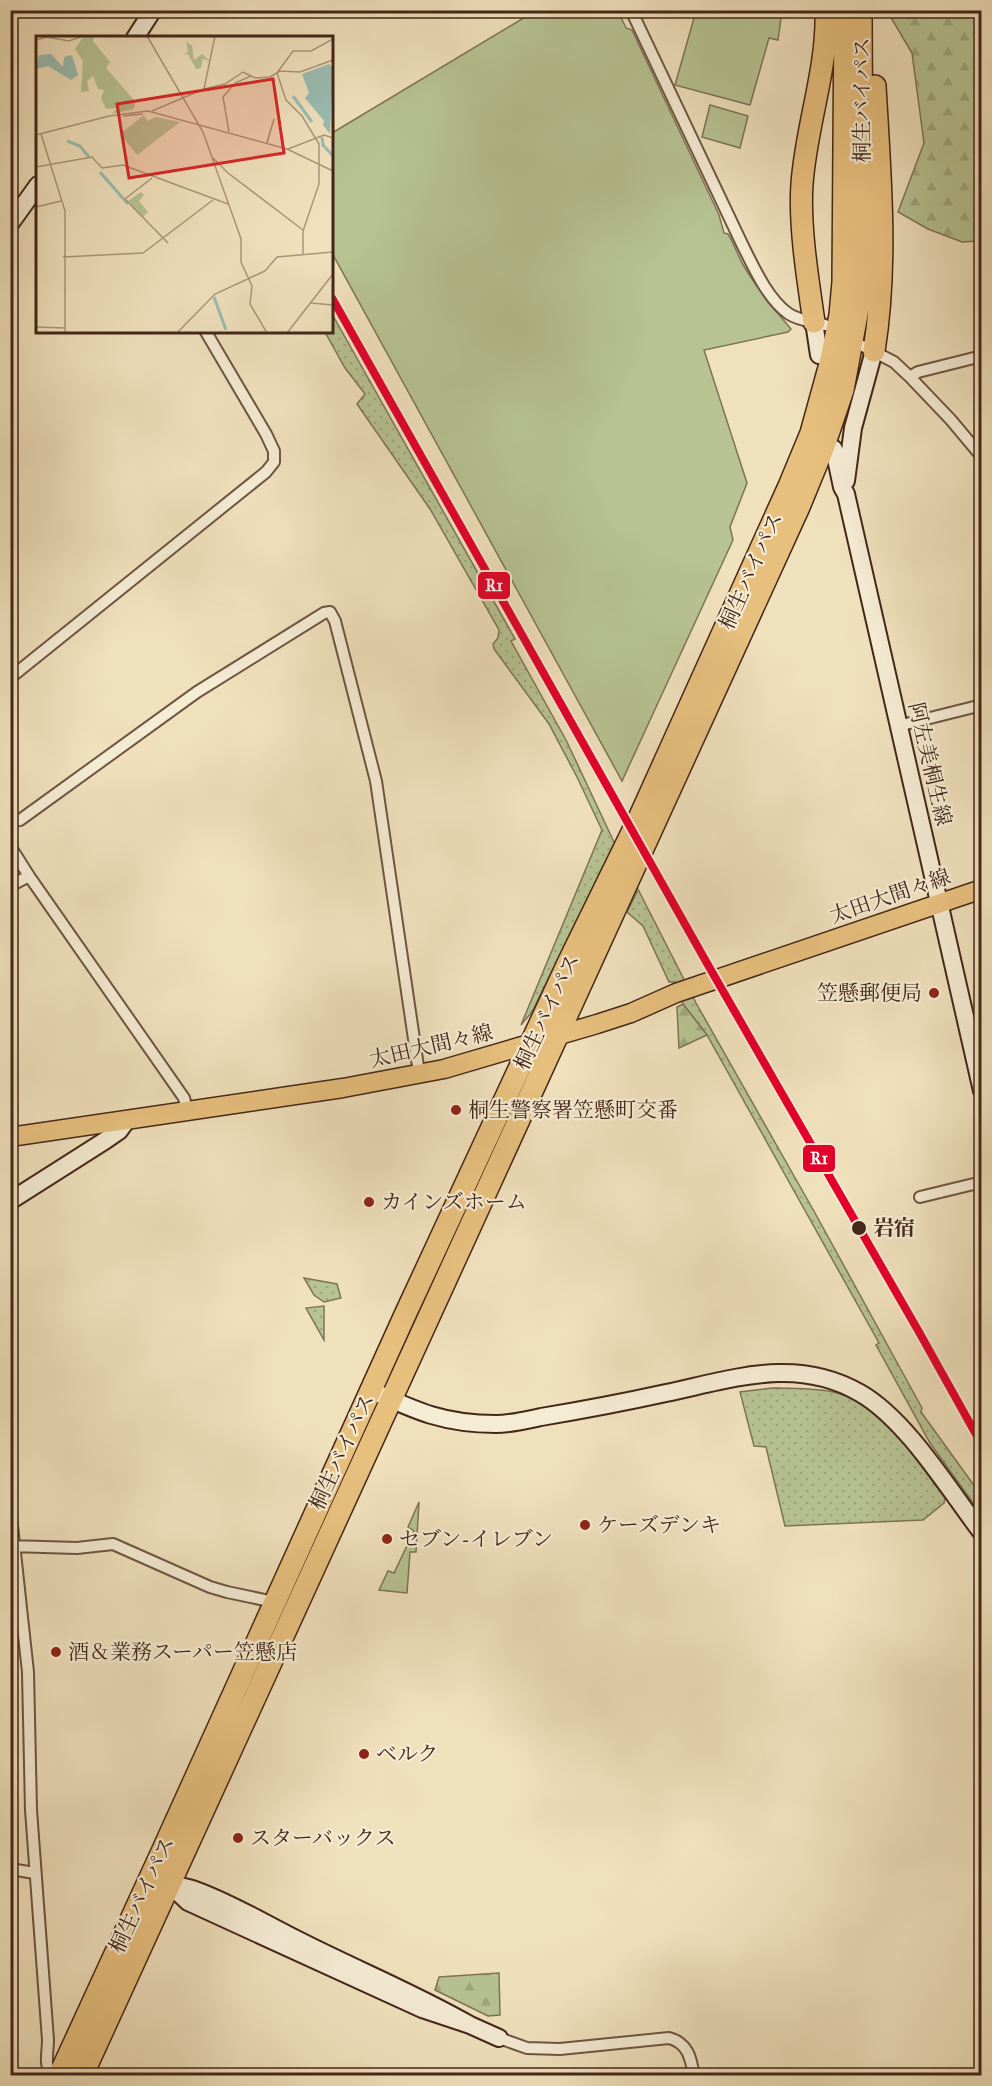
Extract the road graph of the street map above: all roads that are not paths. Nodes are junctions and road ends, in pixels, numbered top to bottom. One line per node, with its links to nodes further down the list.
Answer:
1 (153, 10): 7 (street)
2 (631, 10): 10 (street)
3 (826, 10): 10 (highway)
4 (845, 10): 23 (highway, 桐生バイパス)
5 (861, 10): 23 (highway, 桐生バイパス)
6 (871, 10): 12 (highway)
7 (136, 36)
8 (36, 188): 9 (street)
9 (10, 224)
10 (820, 323): 13 (street)
11 (207, 333): 19 (street)
12 (869, 349): 15 (street); 18 (street)
13 (819, 355)
14 (981, 356): 15 (street)
15 (910, 377): 17 (street)
16 (834, 449): 18 (street, 阿左美桐生線)
17 (981, 457)
18 (846, 494): 21 (street, 阿左美桐生線)
19 (10, 678)
20 (981, 705): 21 (street)
21 (898, 726): 29 (street, 阿左美桐生線)
22 (10, 822): 33 (street)
23 (645, 824): 25 (highway, 桐生バイパス)
24 (10, 846): 26 (street)
25 (623, 872): 30 (highway, 桐生バイパス); 31 (highway, 桐生バイパス)
26 (29, 876): 27 (street); 35 (street)
27 (10, 886)
28 (981, 889): 29 (main road, 太田大間々線)
29 (939, 903): 30 (main road, 太田大間々線); 32 (street, 阿左美桐生線)
30 (557, 1037): 31 (main road, 太田大間々線); 42 (highway, 桐生バイパス)
31 (532, 1043): 33 (main road, 太田大間々線); 41 (highway, 桐生バイパス)
32 (978, 1058): 34 (street, 阿左美桐生線)
33 (419, 1073): 35 (main road, 太田大間々線)
34 (981, 1091)
35 (187, 1110): 36 (main road, 太田大間々線)
36 (127, 1120): 37 (main road, 太田大間々線); 40 (street)
37 (10, 1137)
38 (981, 1182): 39 (street)
39 (920, 1197)
40 (10, 1202)
41 (370, 1390): 42 (street); 46 (highway, 桐生バイパス)
42 (390, 1399): 44 (street); 49 (highway, 桐生バイパス)
43 (10, 1508): 45 (street)
44 (981, 1533)
45 (12, 1546): 46 (street); 48 (street)
46 (274, 1602): 49 (highway, 桐生バイパス)
47 (10, 1869): 48 (street)
48 (35, 1873): 51 (street)
49 (160, 1880): 50 (street); 51 (highway, 桐生バイパス); 52 (highway, 桐生バイパス)
50 (499, 2038): 53 (street)
51 (57, 2076)
52 (82, 2076)
53 (694, 2076)

